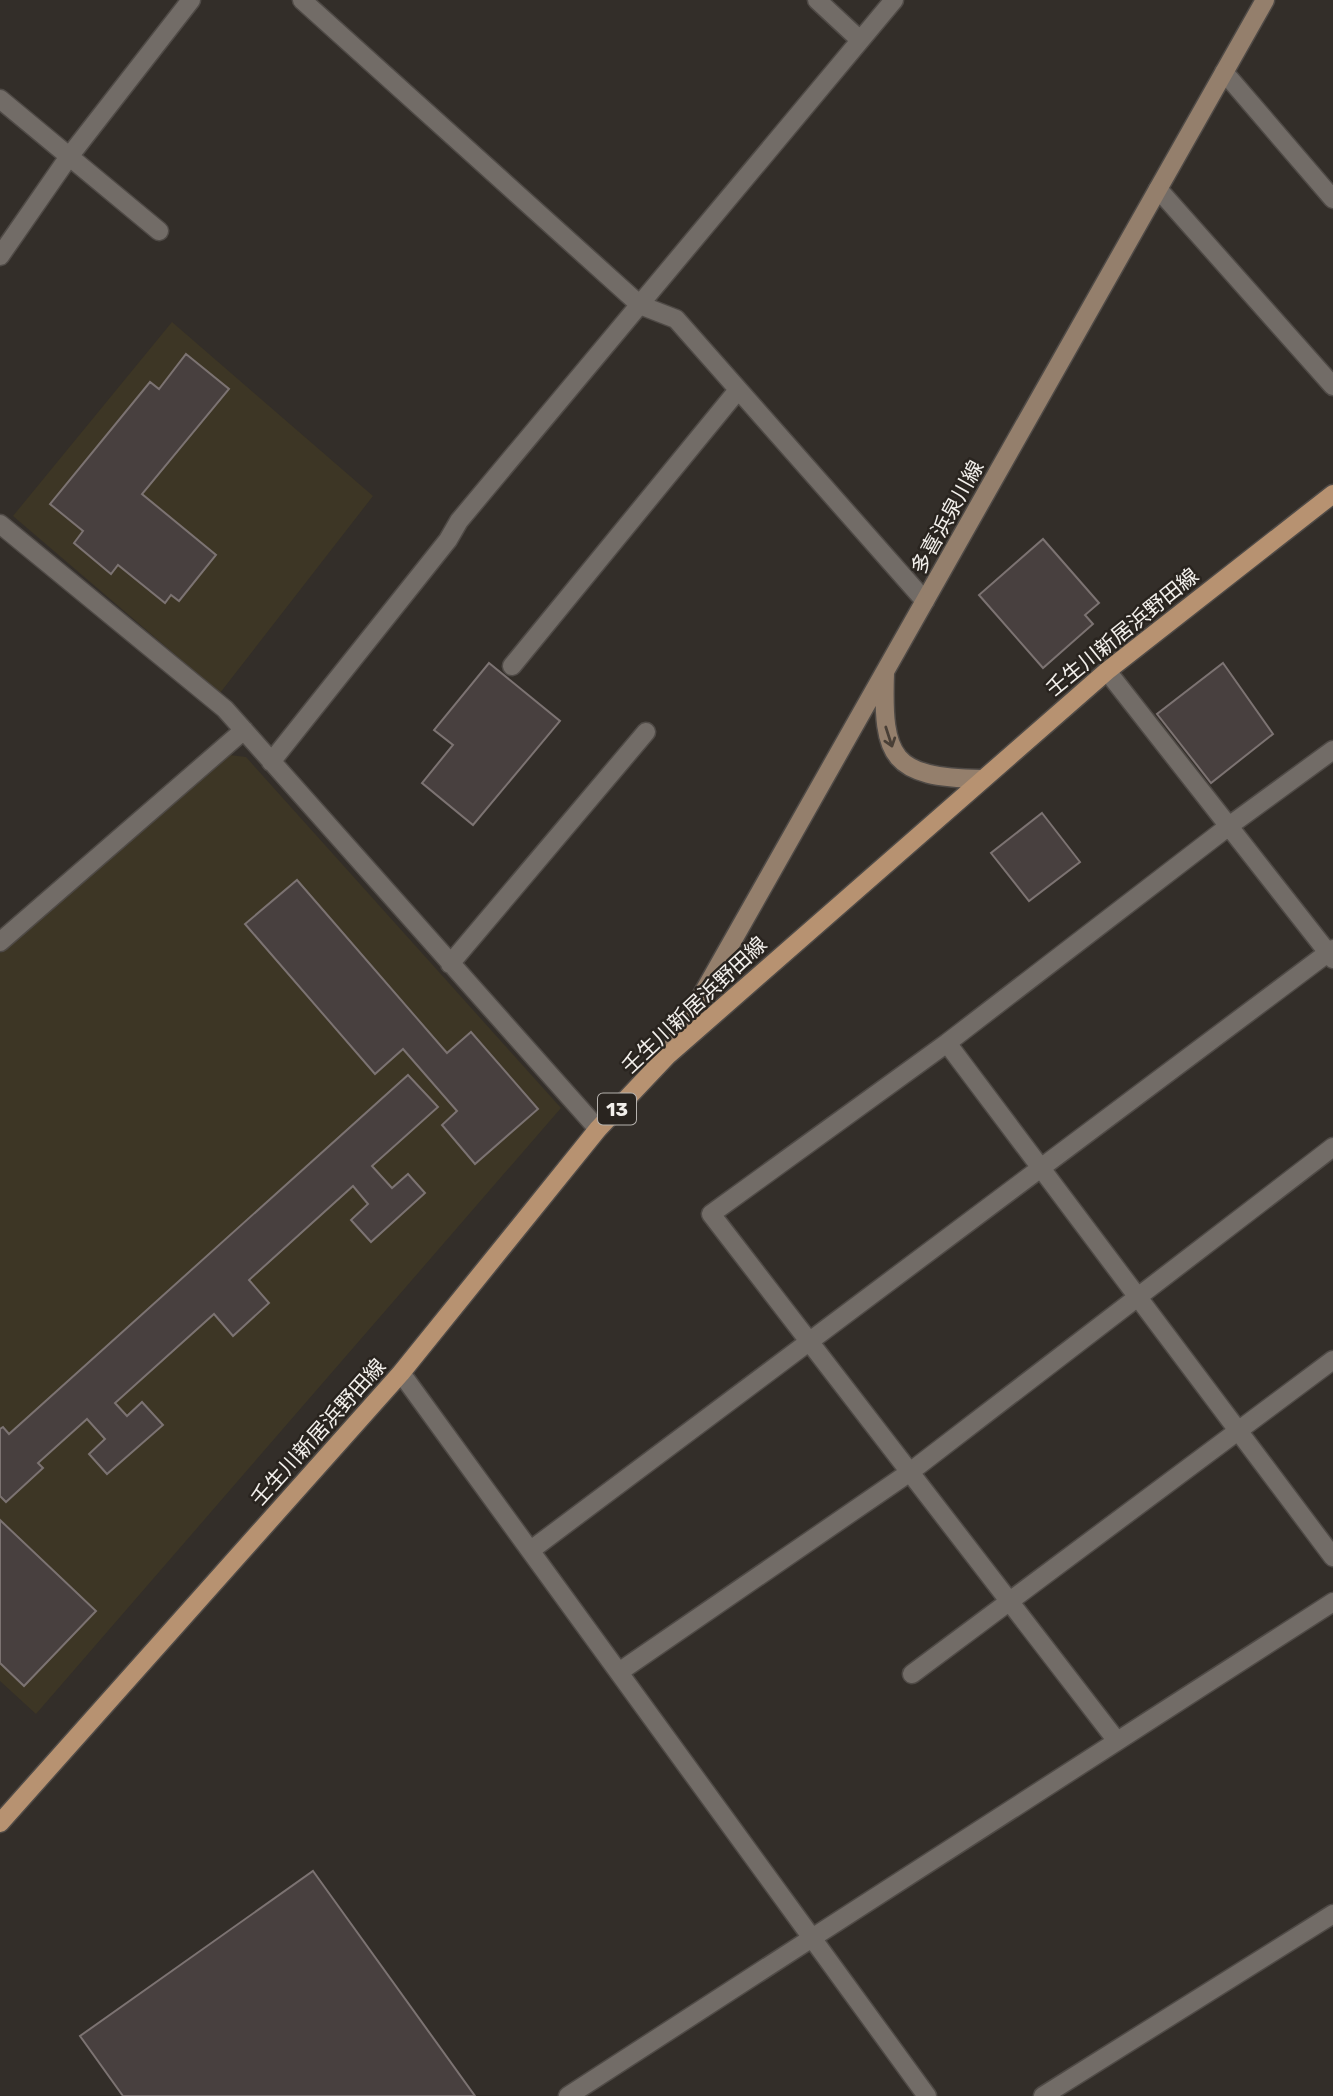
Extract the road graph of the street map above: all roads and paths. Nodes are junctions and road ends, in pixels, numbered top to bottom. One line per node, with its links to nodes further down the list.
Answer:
1 (191, 0): 9 (street)
2 (302, 0): 14 (street)
3 (817, 0): 6 (street)
4 (894, 0): 6 (street)
5 (1265, 0): 7 (main road, 多喜浜泉川線)
6 (860, 40): 14 (street)
7 (1224, 72): 10 (main road, 多喜浜泉川線); 11 (street)
8 (0, 99): 9 (street)
9 (68, 158): 12 (street); 13 (street)
10 (1158, 189): 15 (street); 19 (main road, 多喜浜泉川線)
11 (1333, 199)
12 (159, 231)
13 (0, 256)
14 (640, 305): 16 (street); 26 (street)
15 (1333, 386)
16 (738, 390): 19 (street); 20 (street)
17 (1333, 494): 22 (main road, 壬生川新居浜野田線 / 13)
18 (0, 524): 23 (street)
19 (925, 601): 21 (main road, 多喜浜泉川線)
20 (512, 666)
21 (886, 670): 27 (main road, one-way to 27); 33 (main road, 多喜浜泉川線)
22 (1107, 671): 27 (main road, 壬生川新居浜野田線 / 13); 28 (street)
23 (244, 730): 26 (street); 29 (street)
24 (646, 732): 31 (street)
25 (1333, 750): 28 (street)
26 (271, 762): 31 (street)
27 (981, 779): 33 (main road, 壬生川新居浜野田線 / 13)
28 (1229, 826): 30 (street); 32 (street)
29 (0, 942)
30 (1331, 953): 36 (street)
31 (450, 964): 34 (street)
32 (947, 1043): 36 (street); 38 (street)
33 (667, 1056): 34 (main road, 壬生川新居浜野田線 / 13)
34 (598, 1129): 40 (main road, 壬生川新居浜野田線 / 13)
35 (1333, 1147): 37 (street)
36 (1043, 1169): 37 (street); 38 (street)
37 (1136, 1297): 41 (street); 42 (street)
38 (808, 1339): 42 (street); 43 (street)
39 (1333, 1360): 41 (street)
40 (401, 1373): 43 (street); 50 (main road, 壬生川新居浜野田線 / 13)
41 (1238, 1430): 44 (street); 45 (street)
42 (910, 1472): 45 (street); 47 (street)
43 (531, 1550): 47 (street)
44 (1333, 1557)
45 (1009, 1601): 48 (street); 49 (street)
46 (1333, 1602): 49 (street)
47 (619, 1672): 52 (street)
48 (912, 1674)
49 (1117, 1741): 52 (street)
50 (0, 1822)
51 (1333, 1914): 55 (street)
52 (813, 1938): 53 (street); 54 (street)
53 (568, 2096)
54 (927, 2096)
55 (1043, 2096)

